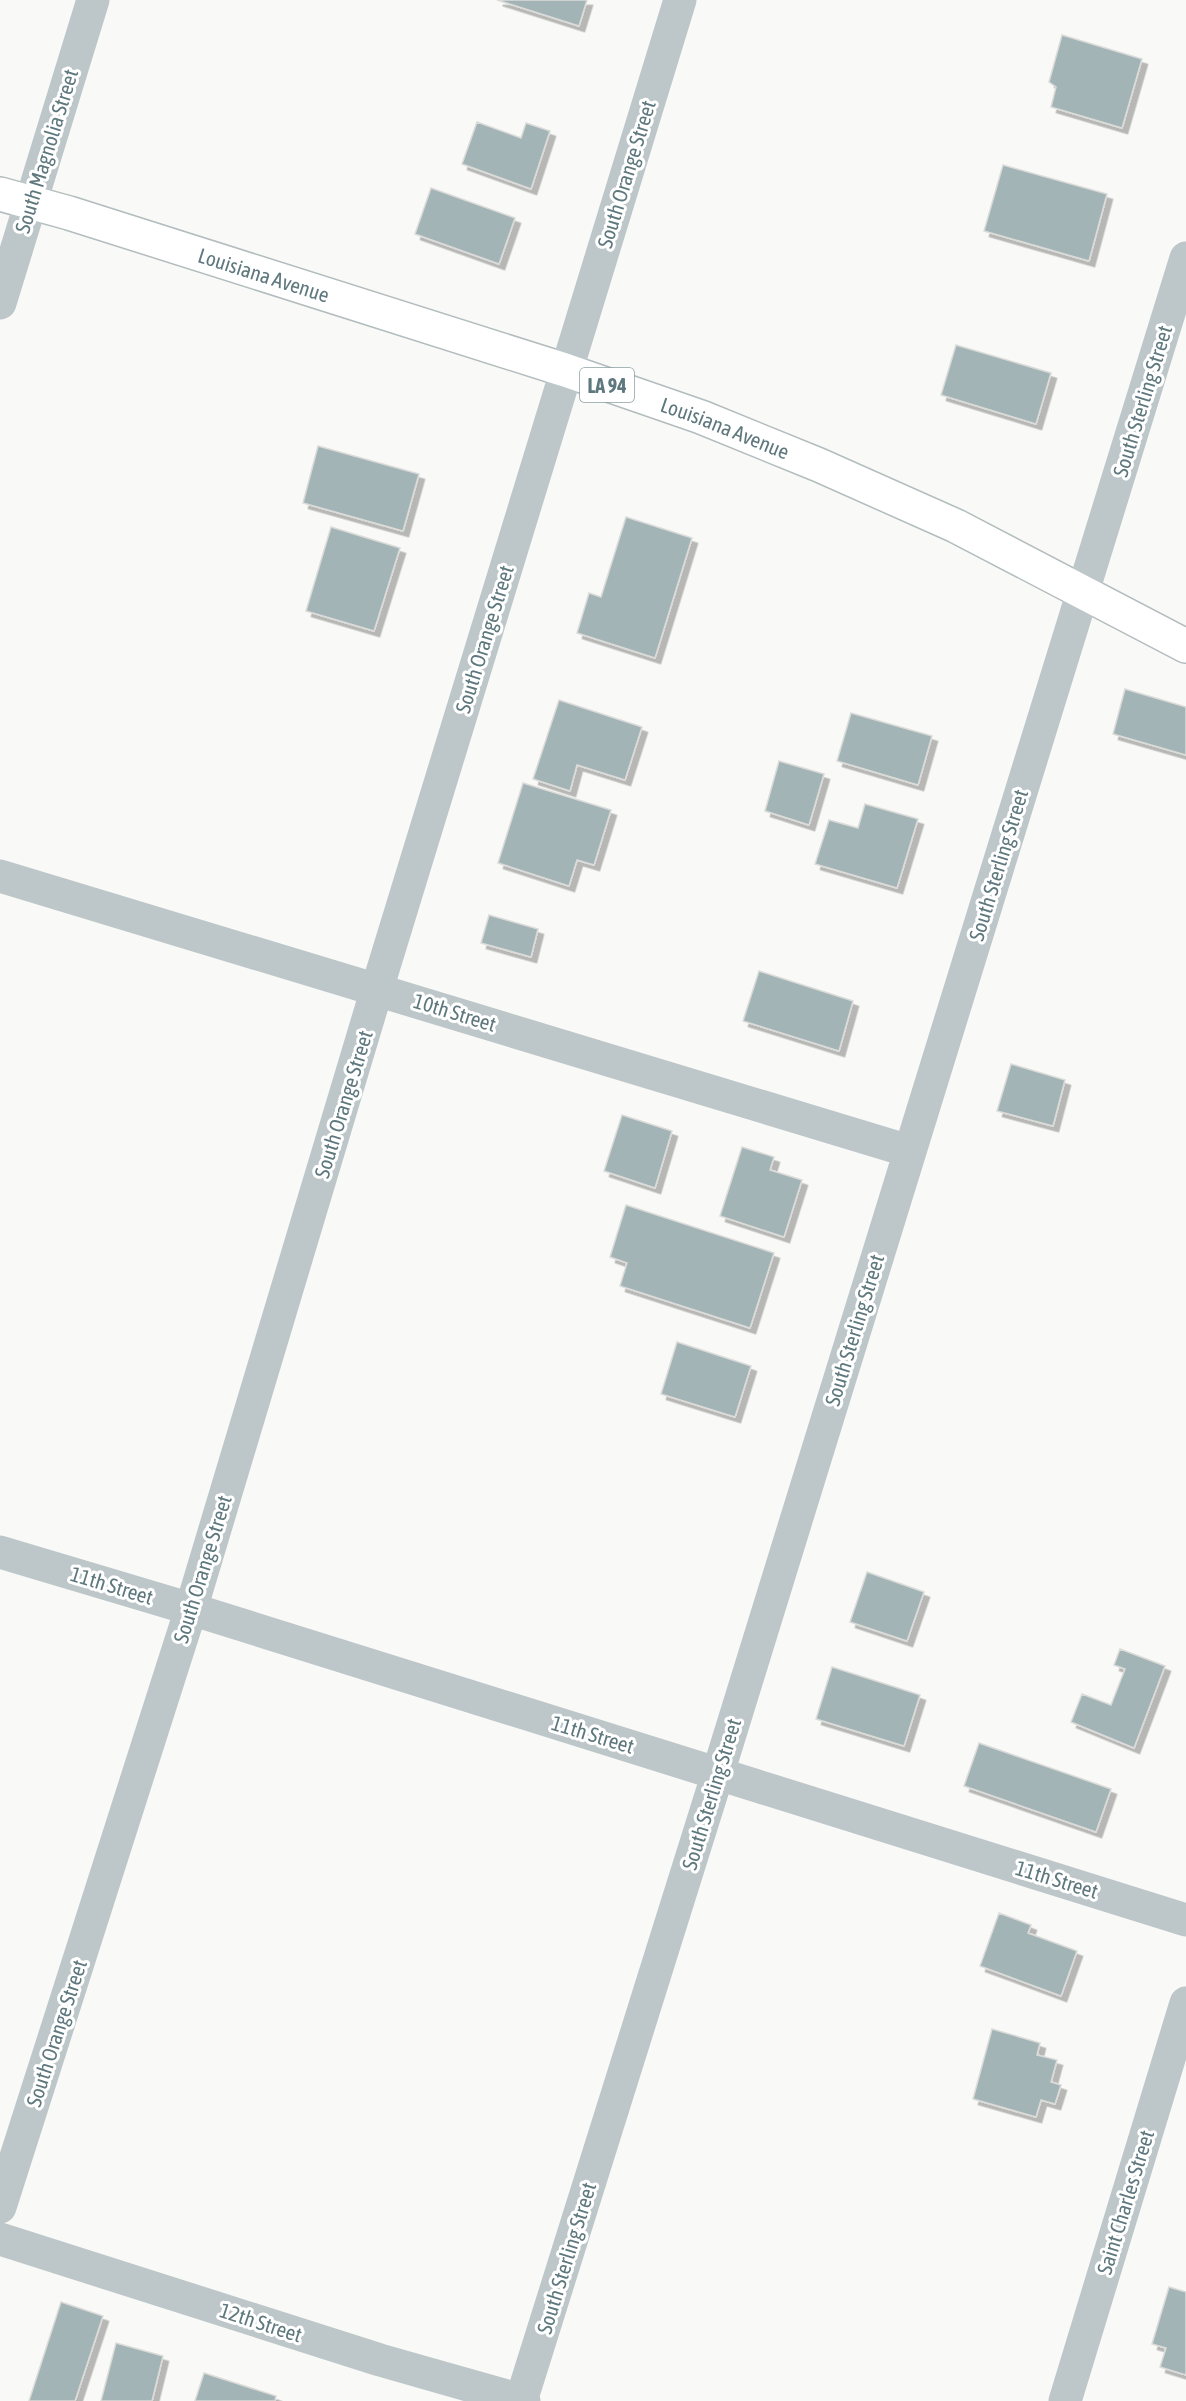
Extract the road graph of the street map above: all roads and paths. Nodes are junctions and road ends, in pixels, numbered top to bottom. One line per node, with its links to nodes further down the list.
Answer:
1 (93, 0): 3 (street, South Magnolia Street)
2 (680, 0): 6 (street, South Orange Street)
3 (15, 198): 5 (street, South Magnolia Street); 6 (main road, Louisiana Avenue / LA 94)
4 (1186, 258): 7 (street, South Sterling Street)
5 (0, 303)
6 (565, 370): 7 (main road, Louisiana Avenue / LA 94); 10 (street, South Orange Street)
7 (1083, 591): 8 (main road, Louisiana Avenue / LA 94); 11 (street, South Sterling Street)
8 (1186, 646)
9 (0, 876): 10 (street, 10th Street)
10 (377, 989): 11 (street, 10th Street); 13 (street, South Orange Street)
11 (909, 1150): 14 (street, South Sterling Street)
12 (0, 1552): 13 (street, 11th Street)
13 (191, 1609): 14 (street, 11th Street); 17 (street, South Orange Street)
14 (718, 1773): 15 (street, 11th Street); 19 (street, South Sterling Street)
15 (1186, 1920)
16 (1186, 2003): 20 (street, Saint Charles Street)
17 (0, 2207)
18 (0, 2239): 19 (street, 12th Street)
19 (522, 2401)
20 (1065, 2401)

